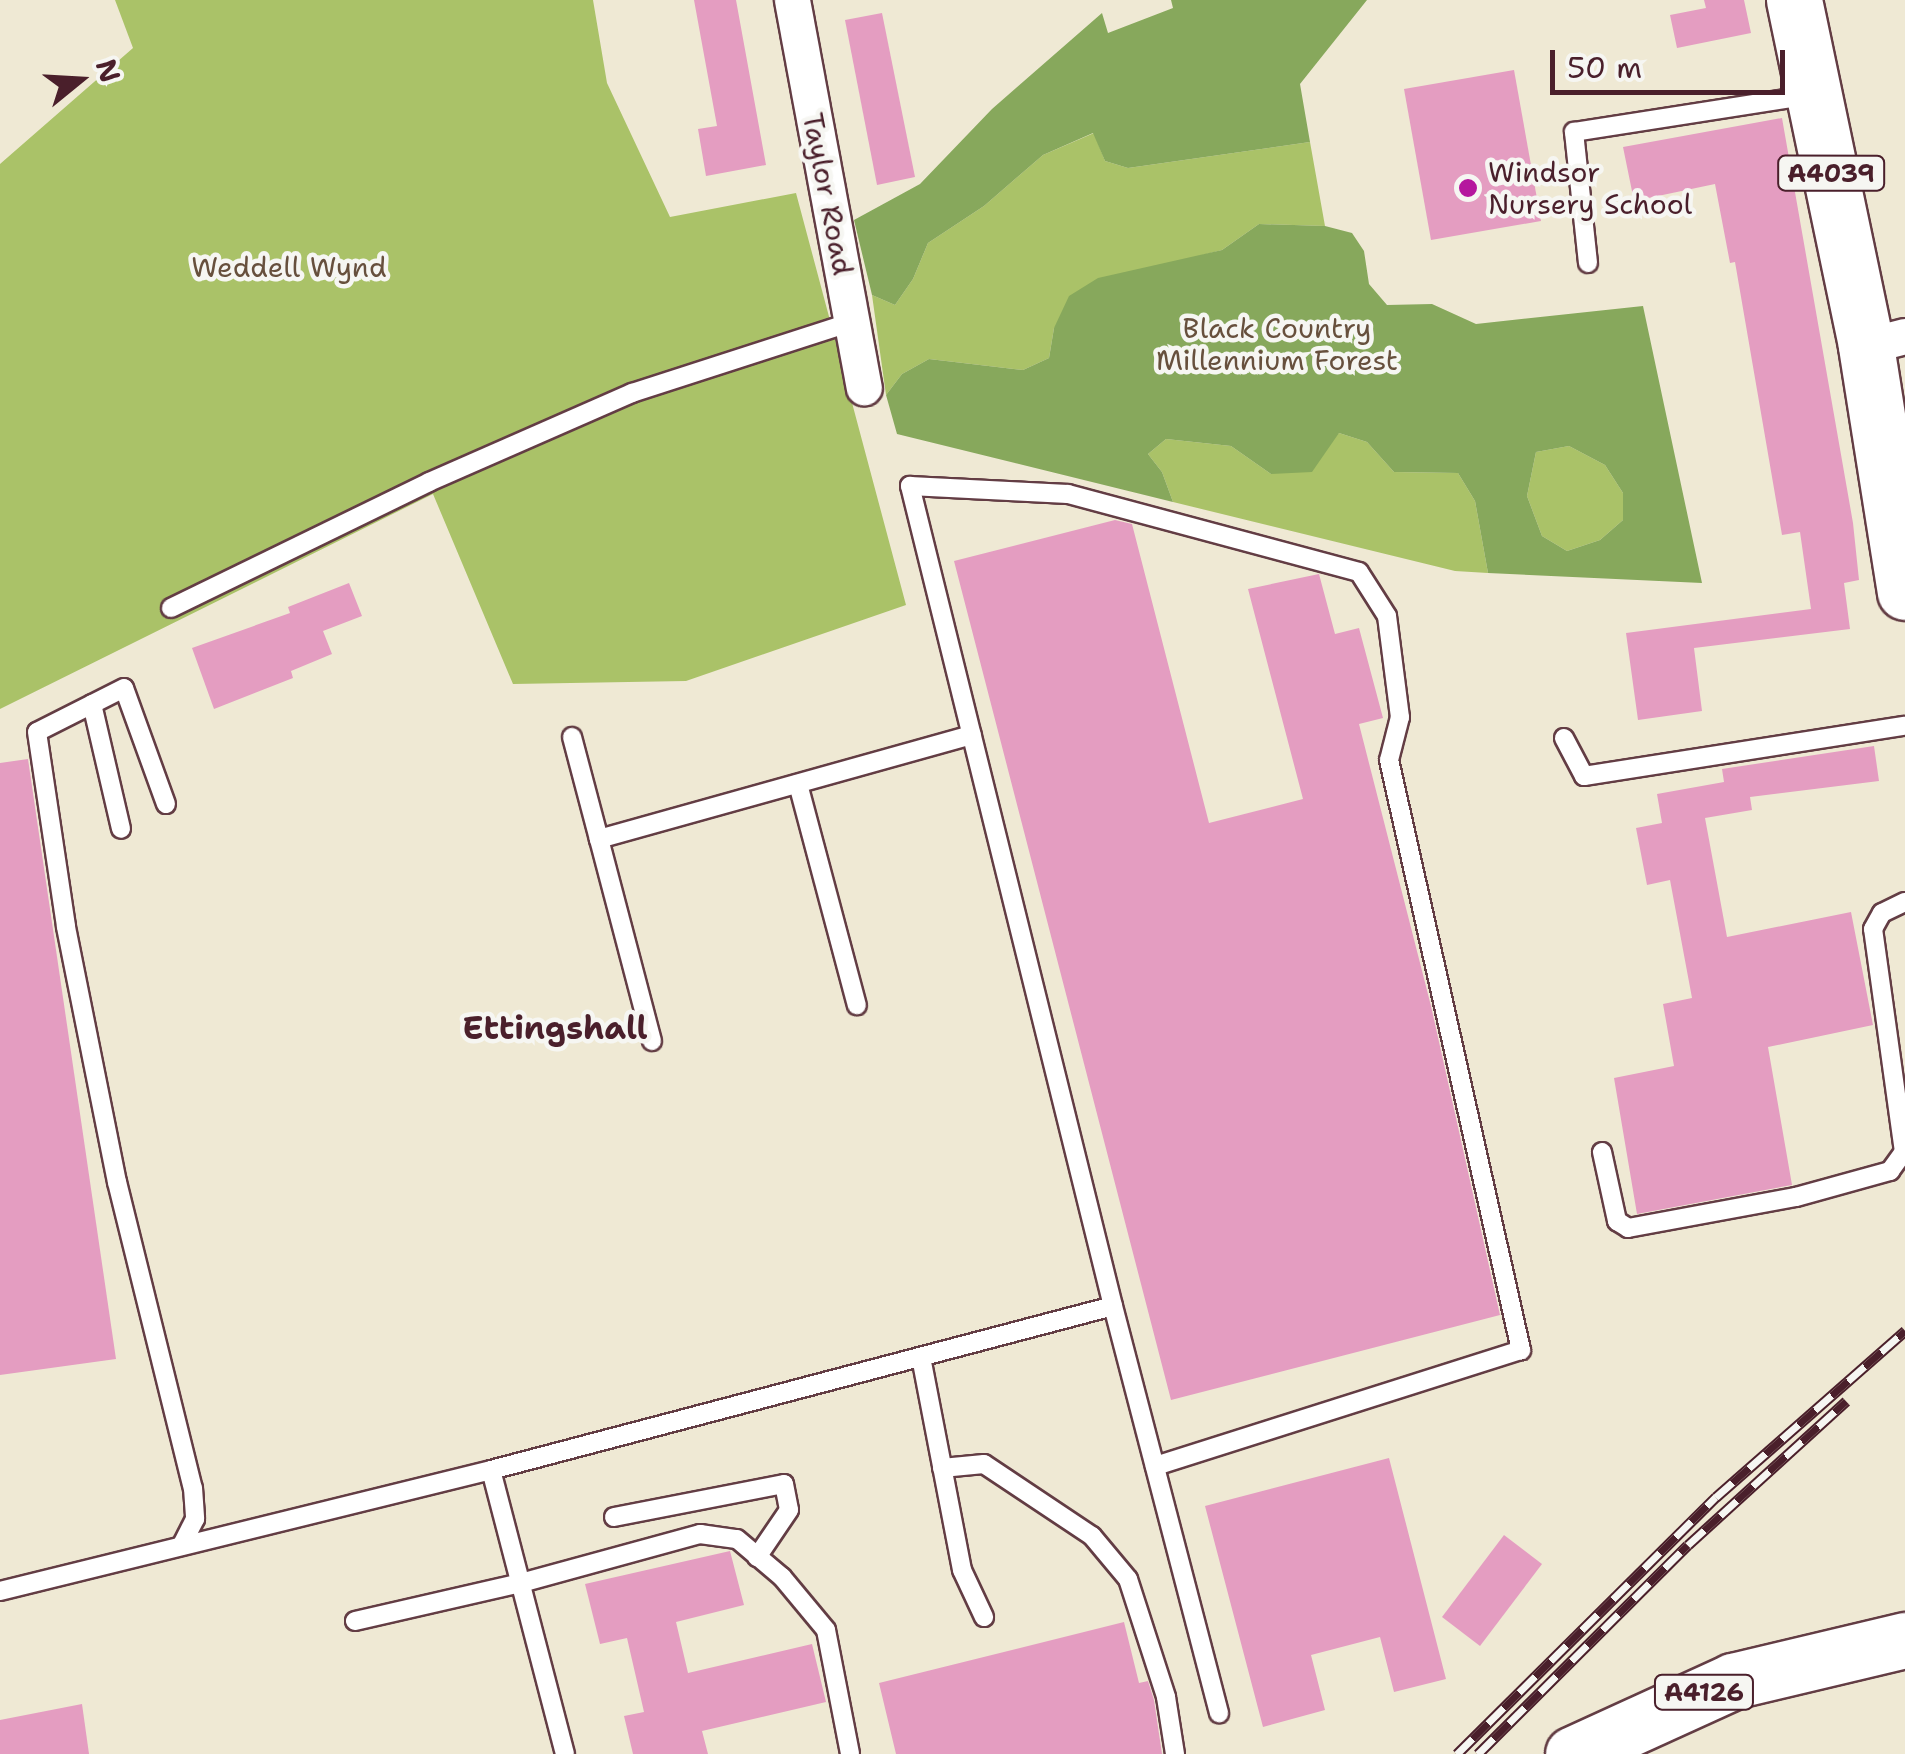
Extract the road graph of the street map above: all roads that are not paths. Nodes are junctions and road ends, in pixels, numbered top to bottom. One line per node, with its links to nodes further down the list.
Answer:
1 (792, 0): 5 (street, Taylor Road)
2 (1794, 0): 3 (main road, A4039)
3 (1814, 94): 4 (lane); 6 (main road, A4039)
4 (1588, 263)
5 (852, 322): 7 (street, Taylor Road); 9 (lane)
6 (1886, 342): 8 (main road, A4039)
7 (864, 388)
8 (1905, 592)
9 (171, 608)
10 (92, 704): 16 (lane); 17 (lane); 29 (lane)
11 (1905, 726): 14 (lane)
12 (972, 735): 15 (lane); 23 (lane); 25 (lane)
13 (572, 737): 18 (lane)
14 (1564, 738)
15 (798, 784): 18 (lane); 20 (lane)
16 (166, 804)
17 (121, 829)
18 (599, 839): 21 (lane)
19 (1905, 902): 22 (lane)
20 (857, 1005)
21 (652, 1040)
22 (1602, 1152)
23 (1113, 1306): 24 (lane); 25 (lane)
24 (921, 1356): 26 (lane); 27 (lane)
25 (1155, 1466): 36 (lane)
26 (942, 1468): 33 (lane); 39 (lane)
27 (492, 1470): 29 (lane); 31 (lane)
28 (614, 1516): 30 (lane)
29 (181, 1546): 32 (lane)
30 (756, 1556): 31 (lane); 38 (lane)
31 (521, 1584): 34 (lane); 37 (lane)
32 (0, 1591)
33 (984, 1617)
34 (355, 1621)
35 (1905, 1640): 40 (main road, A4126)
36 (1219, 1713)
37 (565, 1754)
38 (850, 1754)
39 (1175, 1754)
40 (1573, 1754)

